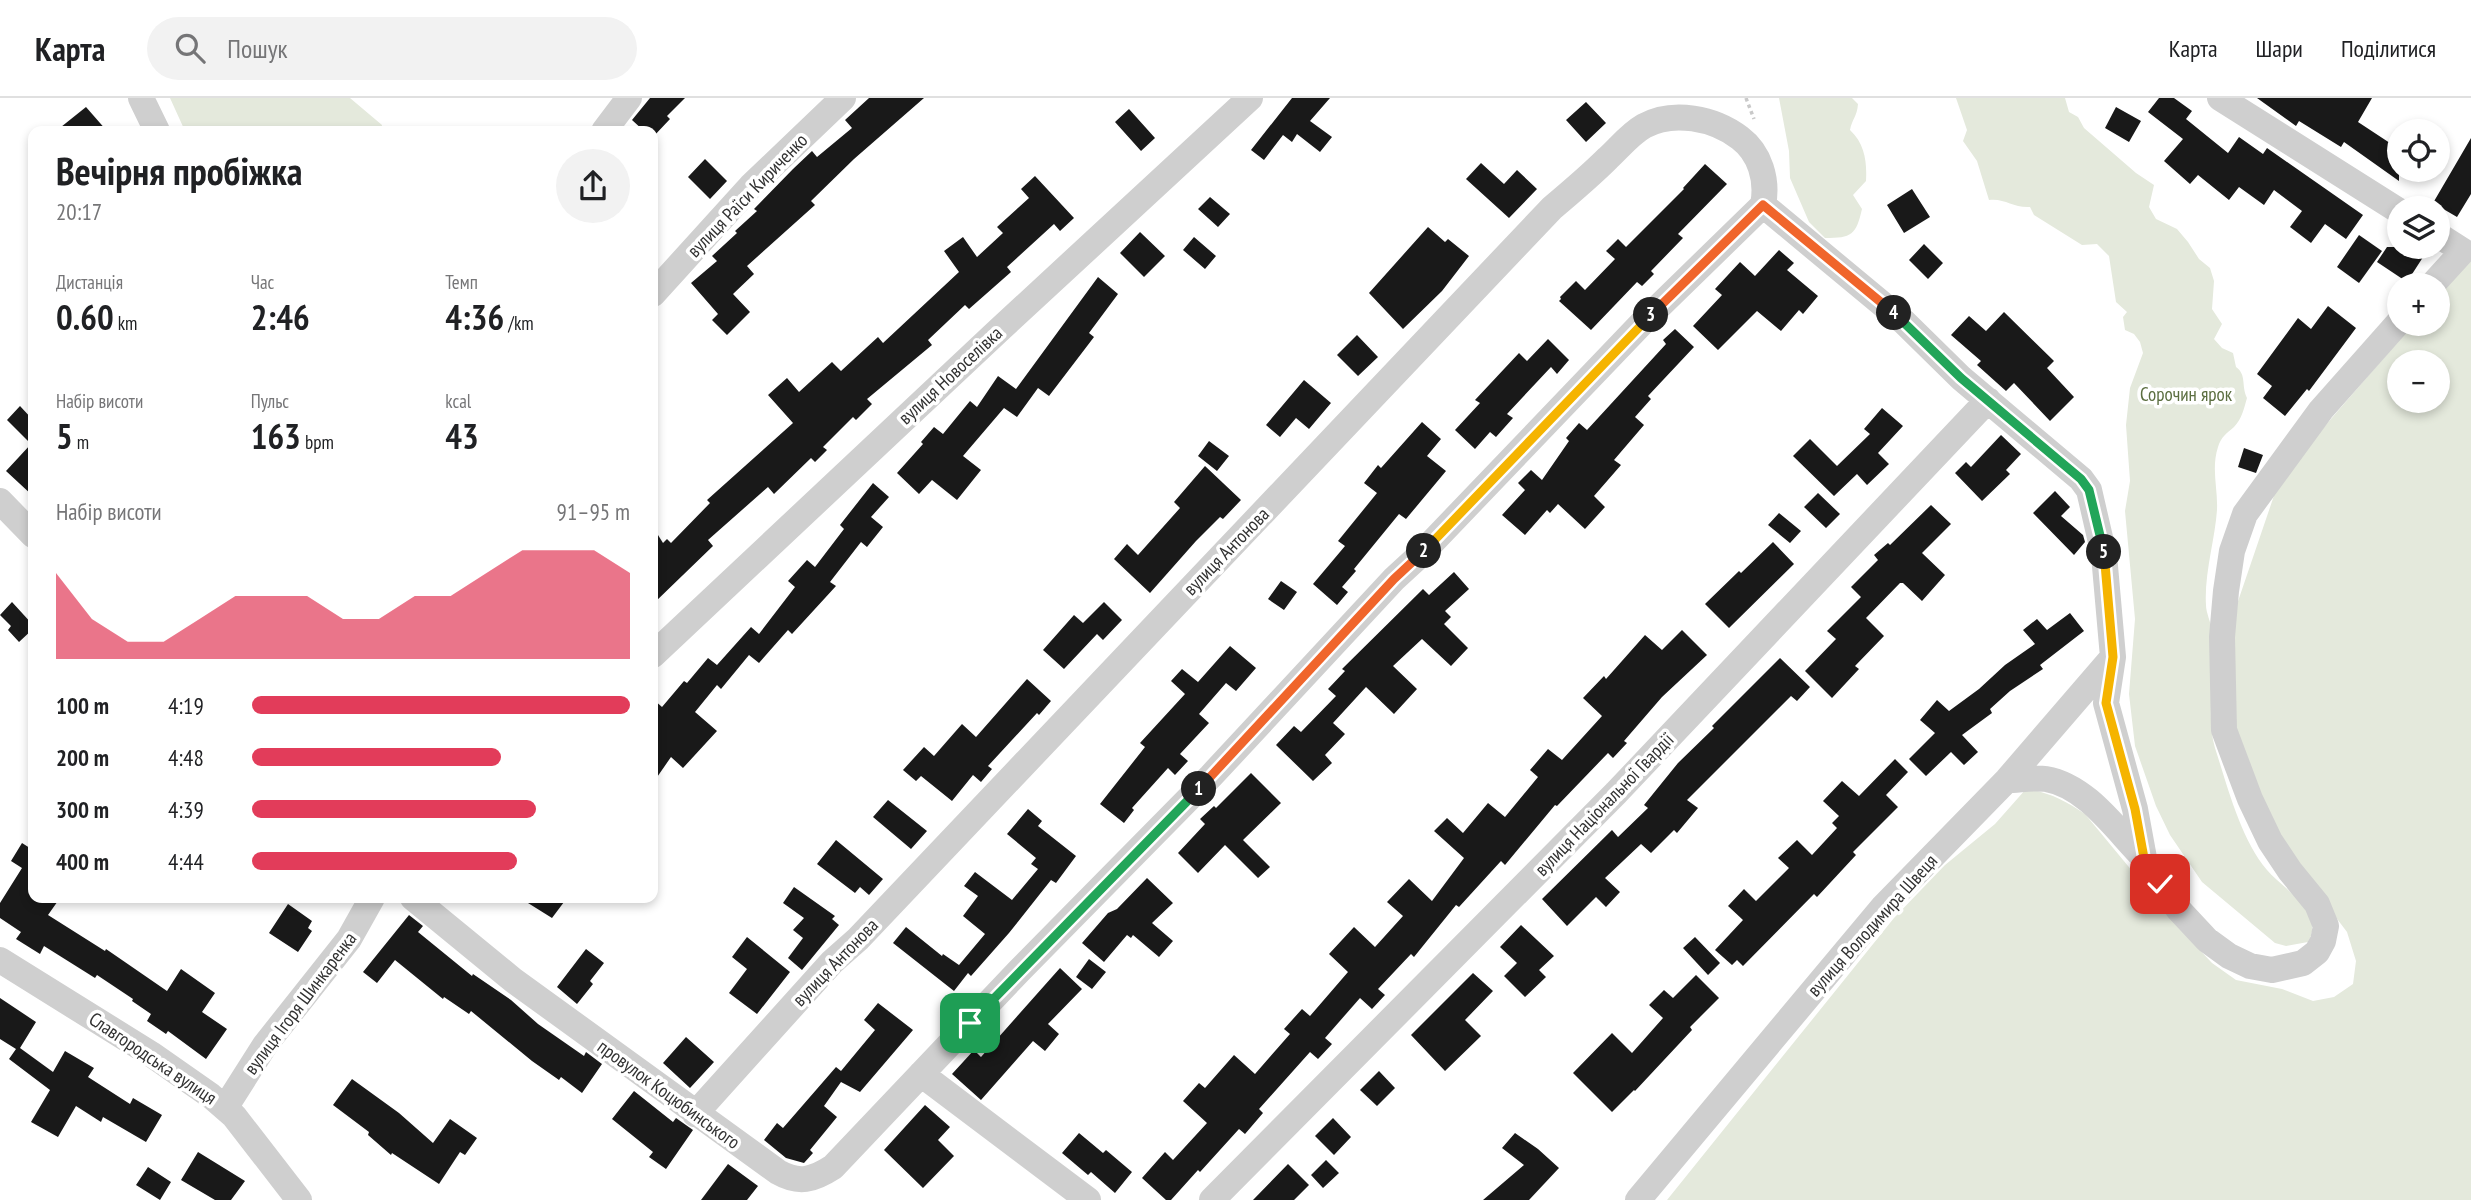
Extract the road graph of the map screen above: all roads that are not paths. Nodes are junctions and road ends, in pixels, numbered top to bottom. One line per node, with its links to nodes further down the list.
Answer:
1 (141, 98): 6 (street)
2 (629, 98): 7 (street)
3 (843, 98): 13 (street, вулиця Раїси Кириченко)
4 (1250, 98): 18 (street, вулиця Новоселівка)
5 (2220, 98): 8 (street)
6 (155, 126)
7 (608, 126)
8 (2387, 203)
9 (1763, 205): 15 (street); 25 (street, провулок Коцюбинського); 27 (street, вулиця Антонова)
10 (2450, 240): 11 (street)
11 (2467, 246): 12 (street)
12 (2443, 273)
13 (658, 288)
14 (2387, 336): 21 (street)
15 (1988, 400): 19 (street); 31 (street, вулиця Національної Гвардії)
16 (0, 501): 17 (street)
17 (28, 530)
18 (658, 650)
19 (2113, 657): 20 (street, вулиця Володимира Швеця); 21 (street)
20 (2007, 780): 21 (street); 32 (street, вулиця Володимира Швеця)
21 (2144, 858)
22 (369, 903): 26 (street, вулиця Ігоря Шинкаренка)
23 (419, 903): 27 (street, провулок Коцюбинського)
24 (0, 960): 26 (street, Славгородська вулиця)
25 (920, 1074): 27 (street, провулок Коцюбинського); 30 (street)
26 (225, 1108): 28 (street, Славгородська вулиця)
27 (695, 1114)
28 (292, 1190): 29 (street, Славгородська вулиця)
29 (316, 1200)
30 (1088, 1200)
31 (1212, 1200)
32 (1638, 1200)

